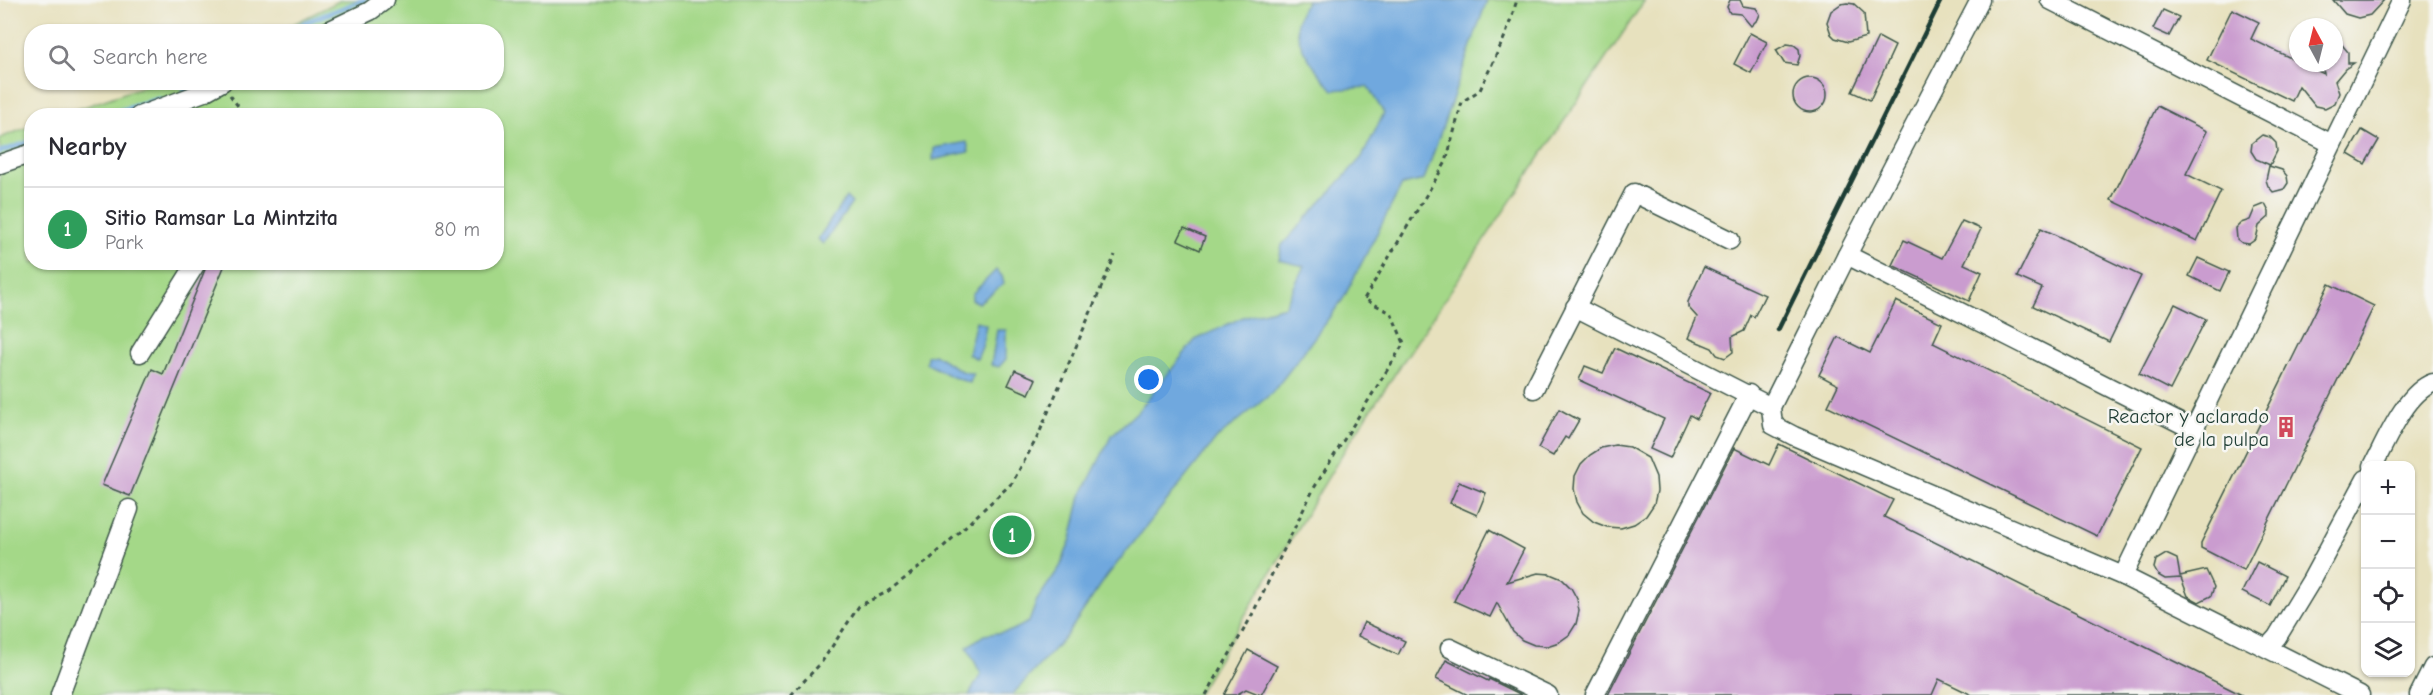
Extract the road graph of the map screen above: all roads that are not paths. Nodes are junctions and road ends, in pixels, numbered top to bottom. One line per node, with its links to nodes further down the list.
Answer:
1 (385, 0): 5 (street)
2 (1980, 0): 12 (street)
3 (2050, 0): 8 (street)
4 (2402, 0): 8 (street)
5 (343, 24)
6 (204, 90): 7 (street)
7 (158, 108)
8 (2332, 144): 20 (street)
9 (24, 156): 10 (street)
10 (0, 164)
11 (1730, 240): 14 (street)
12 (1847, 255): 19 (street); 20 (street)
13 (192, 270): 15 (street)
14 (1575, 307): 17 (street); 18 (street)
15 (140, 353)
16 (2433, 383): 21 (street)
17 (1534, 389)
18 (1749, 394): 19 (street); 31 (street)
19 (1771, 407): 24 (street)
20 (2194, 430): 24 (street)
21 (2375, 461)
22 (2361, 488): 25 (street)
23 (129, 509): 29 (street)
24 (2123, 576): 25 (street)
25 (2268, 647): 28 (street)
26 (1450, 648): 30 (street)
27 (2433, 667): 33 (street)
28 (2326, 688): 32 (street)
29 (60, 695)
30 (1548, 695)
31 (1595, 695)
32 (2360, 695)
33 (2419, 695)

